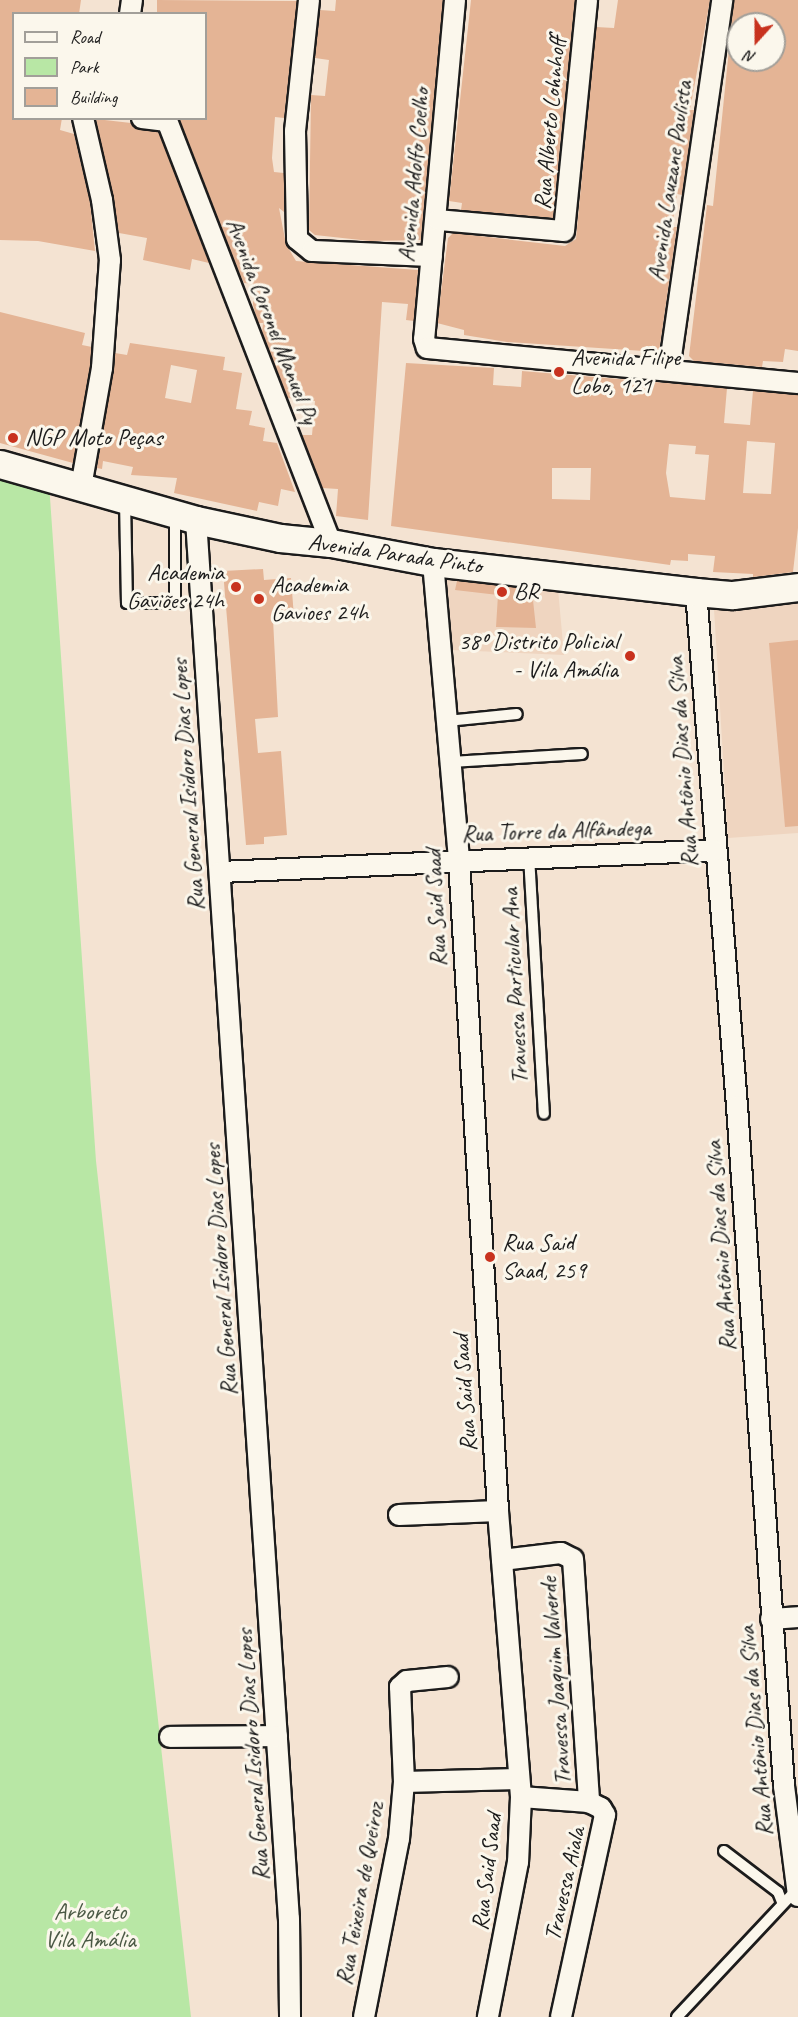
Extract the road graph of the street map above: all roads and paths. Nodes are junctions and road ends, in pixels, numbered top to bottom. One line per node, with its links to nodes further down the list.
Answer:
1 (309, 0): 8 (street)
2 (455, 0): 7 (street, Avenida Adolfo Coelho)
3 (587, 0): 7 (street, Rua Alberto Lohnhoff)
4 (722, 0): 9 (street, Avenida Lauzane Paulista)
5 (83, 120): 12 (street)
6 (167, 120): 15 (street, Avenida Coronel Manuel Py)
7 (438, 220): 8 (street, Avenida Adolfo Coelho)
8 (432, 256): 9 (street, Avenida Adolfo Coelho)
9 (669, 370): 10 (street)
10 (798, 382)
11 (0, 464): 12 (main road, Avenida Parada Pinto)
12 (81, 486): 13 (main road, Avenida Parada Pinto)
13 (125, 500): 14 (main road, Avenida Parada Pinto); 14 (lane)
14 (185, 517): 15 (main road, Avenida Parada Pinto); 26 (street, Rua General Isidoro Dias Lopes)
15 (331, 543): 16 (main road, Avenida Parada Pinto)
16 (433, 562): 18 (main road, Avenida Parada Pinto); 20 (street, Rua Said Saad)
17 (798, 587): 18 (main road, Avenida Parada Pinto)
18 (696, 592): 23 (street, Rua Antônio Dias da Silva)
19 (517, 714): 20 (lane)
20 (447, 721): 22 (street, Rua Said Saad)
21 (582, 754): 22 (lane)
22 (451, 762): 25 (street, Rua Said Saad)
23 (714, 850): 24 (street, Rua Torre da Alfândega); 32 (street, Rua Antônio Dias da Silva)
24 (529, 856): 25 (street, Rua Torre da Alfândega); 27 (lane, Travessa Particular Ana)
25 (459, 860): 26 (street, Rua Torre da Alfândega); 28 (street, Rua Said Saad)
26 (220, 872): 34 (street, Rua General Isidoro Dias Lopes)
27 (544, 1114)
28 (498, 1511): 29 (street); 30 (street, Rua Said Saad)
29 (399, 1515)
30 (502, 1560): 37 (street, Rua Said Saad); 38 (street, Travessa Joaquim Valverde)
31 (798, 1617): 32 (street)
32 (771, 1619): 40 (street, Rua Antônio Dias da Silva)
33 (448, 1677): 36 (street, Rua Teixeira de Queiroz)
34 (277, 1736): 35 (street); 41 (street, Rua General Isidoro Dias Lopes)
35 (170, 1737)
36 (404, 1782): 37 (street, Travessa Aiala); 42 (street, Rua Teixeira de Queiroz)
37 (520, 1788): 38 (street, Travessa Aiala); 43 (street, Rua Said Saad)
38 (589, 1802): 44 (street, Travessa Aiala)
39 (724, 1851): 40 (lane)
40 (793, 1896): 45 (lane)
41 (290, 2017)
42 (364, 2017)
43 (488, 2017)
44 (561, 2017)
45 (677, 2017)

